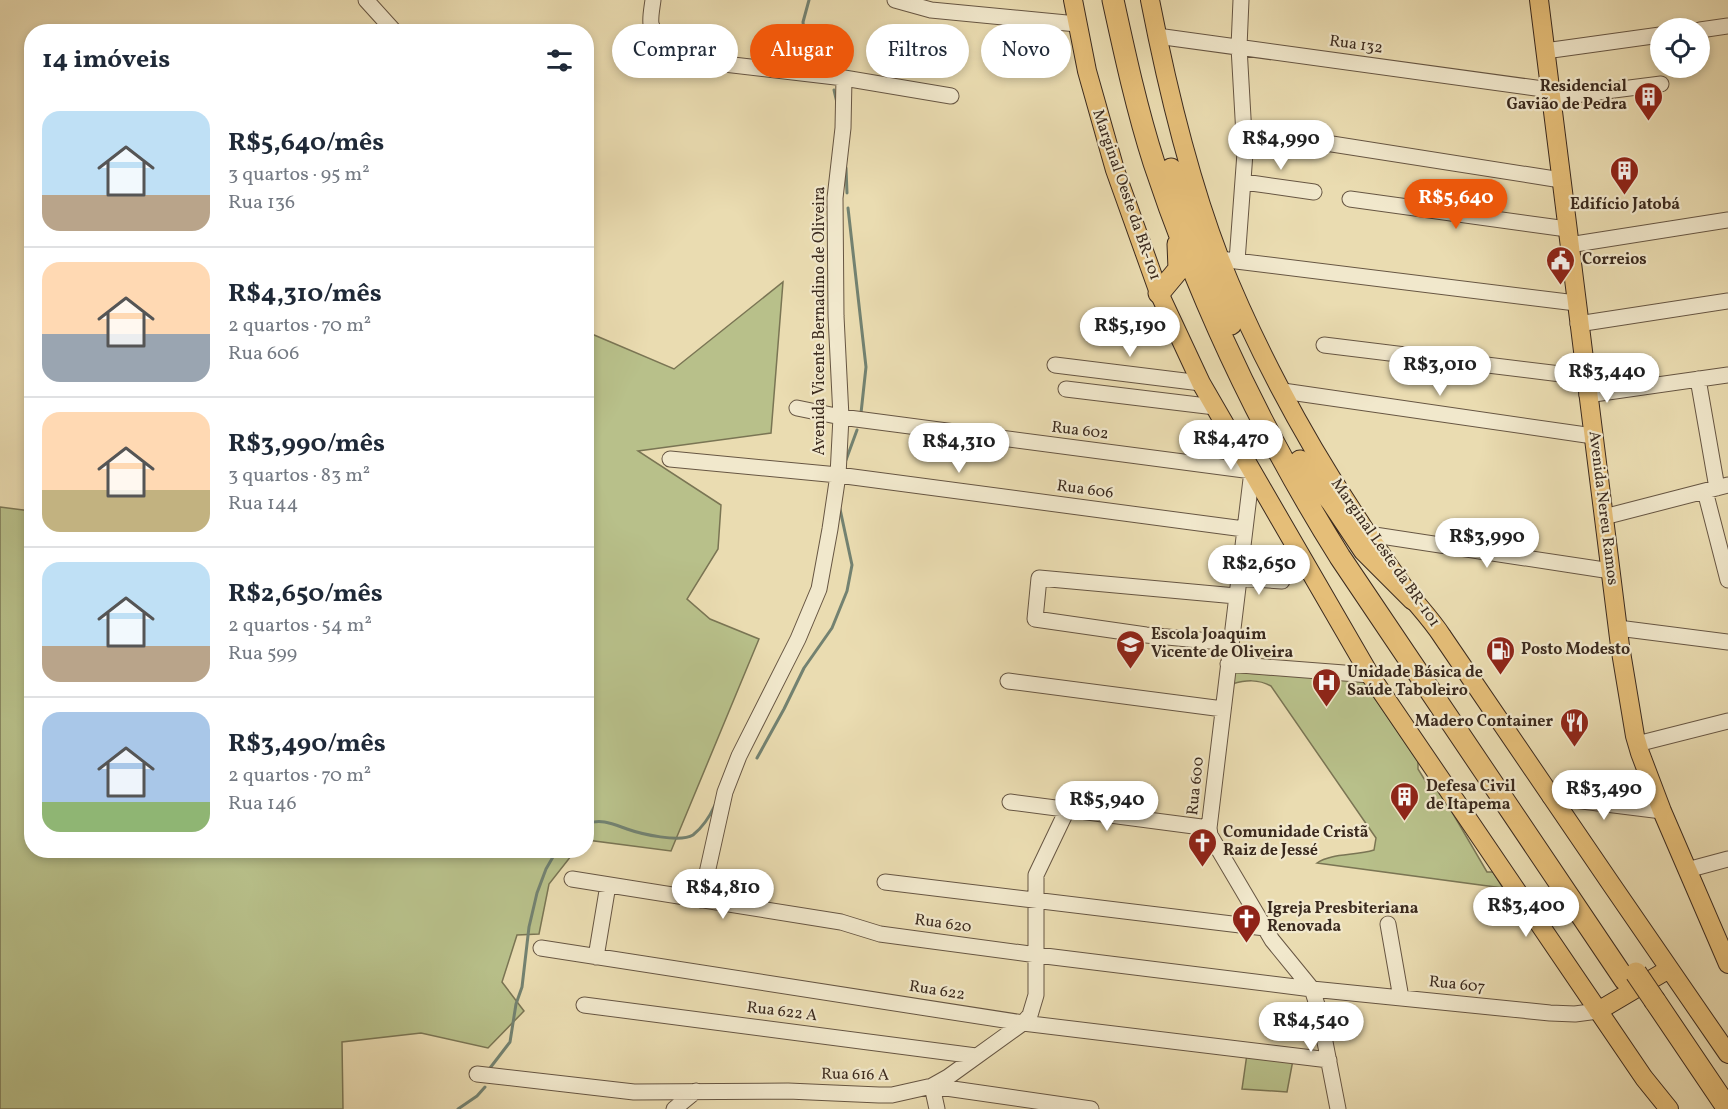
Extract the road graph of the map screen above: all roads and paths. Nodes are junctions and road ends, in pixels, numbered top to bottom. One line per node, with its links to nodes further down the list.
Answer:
1 (366, 0): 10 (street)
2 (653, 0): 18 (street)
3 (895, 0): 11 (street)
4 (1073, 0): 11 (main road, Marginal Oeste da BR-101)
5 (1113, 0): 29 (highway)
6 (1127, 0): 50 (highway)
7 (1150, 0): 14 (main road, Marginal Leste da BR-101)
8 (1241, 0): 16 (street)
9 (1539, 0): 17 (main road, Avenida Nereu Ramos)
10 (388, 24)
11 (1077, 24): 32 (main road, Marginal Oeste da BR-101)
12 (1728, 26): 13 (street)
13 (1710, 29)
14 (1157, 36): 16 (street, Rua 132); 31 (main road, Marginal Leste da BR-101)
15 (1650, 36): 17 (street)
16 (1239, 48): 21 (street, Rua 132); 25 (street)
17 (1545, 51): 21 (main road, Avenida Nereu Ramos)
18 (750, 67)
19 (844, 78): 22 (street); 47 (street, Avenida Vicente Bernadino de Oliveira)
20 (1661, 84): 21 (street, Rua 132)
21 (1550, 94): 24 (main road, Avenida Nereu Ramos)
22 (951, 96)
23 (1313, 141): 24 (street)
24 (1561, 180): 30 (main road, Avenida Nereu Ramos)
25 (1244, 182): 26 (street); 31 (street)
26 (1314, 192)
27 (1350, 199): 30 (street)
28 (1728, 220): 30 (street)
29 (1177, 228): 32 (highway); 91 (highway)
30 (1568, 237): 34 (main road, Avenida Nereu Ramos)
31 (1228, 260): 34 (street); 43 (main road, Marginal Leste da BR-101)
32 (1159, 293): 41 (main road, Marginal Oeste da BR-101)
33 (1728, 301): 35 (street)
34 (1576, 303): 35 (main road, Avenida Nereu Ramos)
35 (1578, 324): 39 (main road, Avenida Nereu Ramos)
36 (1324, 345): 39 (street)
37 (1054, 365): 41 (street)
38 (1728, 375): 40 (street)
39 (1585, 376): 44 (main road, Avenida Nereu Ramos)
40 (1698, 379): 44 (street); 53 (street)
41 (1201, 383): 45 (main road, Marginal Oeste da BR-101)
42 (1066, 389): 45 (street)
43 (1283, 391): 48 (street); 56 (main road, Marginal Leste da BR-101)
44 (1587, 395): 48 (main road, Avenida Nereu Ramos)
45 (1215, 407): 51 (main road, Marginal Oeste da BR-101)
46 (797, 408): 47 (street, Rua 602)
47 (841, 417): 51 (street, Rua 602); 52 (street, Avenida Vicente Bernadino de Oliveira)
48 (1593, 435): 54 (main road, Avenida Nereu Ramos)
49 (670, 459): 52 (street, Rua 606)
50 (1300, 461): 62 (highway); 91 (highway)
51 (1252, 471): 55 (street, Rua 600); 67 (main road, Marginal Oeste da BR-101)
52 (838, 474): 55 (street, Rua 606); 82 (street, Avenida Vicente Bernadino de Oliveira)
53 (1717, 488): 54 (street); 59 (street)
54 (1604, 516): 57 (main road, Avenida Nereu Ramos)
55 (1244, 529): 58 (street, Rua 600)
56 (1368, 534): 57 (street); 62 (main road, Marginal Leste da BR-101)
57 (1611, 571): 63 (main road, Avenida Nereu Ramos)
58 (1238, 578): 60 (street); 61 (street, Rua 600)
59 (1728, 580)
60 (1282, 581)
61 (1236, 596): 65 (street, Rua 600); 65 (street)
62 (1413, 599): 72 (main road, Marginal Leste da BR-101)
63 (1618, 628): 64 (street); 71 (main road, Avenida Nereu Ramos)
64 (1728, 642)
65 (1231, 643): 66 (street, Rua 600)
66 (1228, 664): 67 (street); 69 (street, Rua 600)
67 (1370, 675): 96 (main road, Marginal Oeste da BR-101)
68 (1008, 681): 69 (street)
69 (1223, 709): 76 (street, Rua 600)
70 (1728, 721): 71 (street)
71 (1637, 744): 75 (main road, Avenida Nereu Ramos)
72 (1550, 797): 75 (street); 90 (main road, Marginal Leste da BR-101)
73 (1010, 802): 74 (street)
74 (1067, 810): 76 (street); 83 (street, Rua 616 A)
75 (1662, 811): 78 (main road, Avenida Nereu Ramos)
76 (1209, 828): 85 (street, Rua 600)
77 (1728, 859): 78 (street)
78 (1687, 870): 89 (main road, Avenida Nereu Ramos)
79 (572, 879): 81 (street, Rua 620)
80 (885, 882): 83 (street)
81 (608, 885): 82 (street, Rua 620); 88 (street)
82 (701, 900): 87 (street, Rua 620)
83 (1037, 901): 85 (street); 87 (street, Rua 616 A)
84 (1388, 924): 93 (street)
85 (1265, 928): 92 (street, Rua 600)
86 (541, 948): 88 (street, Rua 622)
87 (1036, 955): 92 (street, Rua 620); 97 (street, Rua 616 A)
88 (596, 957): 97 (street, Rua 622)
89 (1728, 964)
90 (1670, 969): 96 (main road); 98 (main road, Marginal Leste da BR-101)
91 (1631, 977): 94 (highway, bridge)
92 (1312, 989): 93 (street, Rua 607); 100 (street, Rua 600)
93 (1401, 998): 96 (street, Rua 607)
94 (1649, 1004): 111 (highway); 112 (highway)
95 (584, 1005): 99 (street, Rua 622 A)
96 (1598, 1011): 110 (main road, Marginal Oeste da BR-101)
97 (1023, 1023): 99 (street, Rua 616 A); 100 (street, Rua 622)
98 (1728, 1054)
99 (976, 1056): 102 (street, Rua 616 A)
100 (1329, 1060): 109 (street, Rua 600)
101 (477, 1074): 103 (street, Rua 616 A)
102 (932, 1086): 104 (street, Rua 616 A); 107 (street); 108 (street)
103 (696, 1091): 104 (street, Rua 616 A); 105 (street)
104 (905, 1093): 106 (street)
105 (674, 1109)
106 (892, 1109)
107 (937, 1109)
108 (1091, 1109)
109 (1338, 1109)
110 (1669, 1109)
111 (1712, 1109)
112 (1728, 1109)

